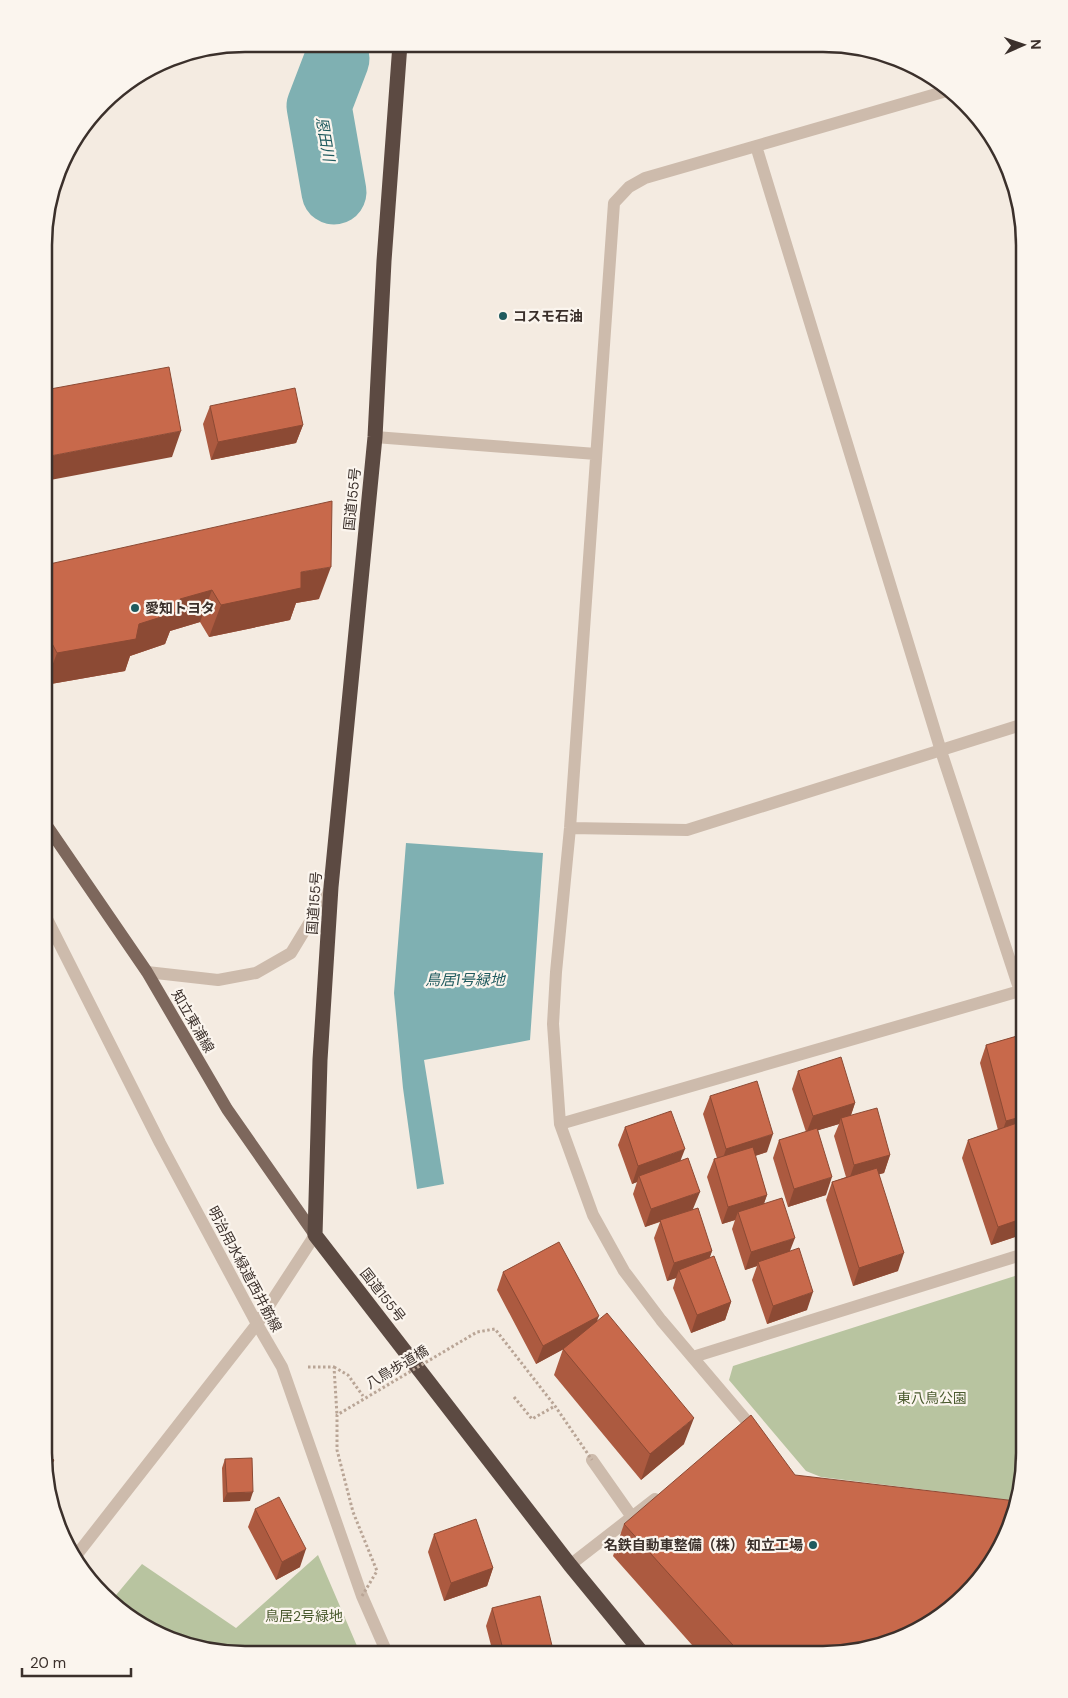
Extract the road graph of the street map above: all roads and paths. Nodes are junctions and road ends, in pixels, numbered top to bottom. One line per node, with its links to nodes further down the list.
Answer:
1 (399, 52): 4 (highway, 国道155号)
2 (941, 93): 3 (street)
3 (756, 146): 5 (street); 7 (street)
4 (375, 437): 5 (street); 10 (highway, 国道155号)
5 (596, 454): 8 (street)
6 (1016, 727): 7 (street)
7 (941, 751): 8 (street); 13 (street)
8 (570, 828): 15 (street)
9 (52, 833): 12 (main road, 知立東浦線)
10 (331, 887): 12 (street); 16 (highway, 国道155号)
11 (52, 929): 18 (street, 明治用水緑道西井筋線)
12 (147, 972): 16 (main road, 知立東浦線)
13 (1016, 978)
14 (1016, 998): 15 (street)
15 (560, 1124): 19 (street)
16 (315, 1234): 18 (street); 31 (highway, 国道155号)
17 (1016, 1256): 19 (street)
18 (256, 1324): 21 (street, 明治用水緑道西井筋線); 30 (street)
19 (694, 1357): 26 (street)
20 (334, 1366): 21 (path); 22 (path); 25 (path)
21 (282, 1367): 32 (street, 明治用水緑道西井筋線)
22 (363, 1396)
23 (514, 1397): 24 (path)
24 (554, 1406): 25 (path, 八鳥歩道橋, bridge); 27 (path, 八鳥歩道橋, bridge)
25 (337, 1415): 32 (path, bridge)
26 (761, 1439)
27 (592, 1460): 29 (street)
28 (663, 1492): 29 (street)
29 (632, 1517): 31 (street)
30 (79, 1551)
31 (570, 1565): 34 (highway, 国道155号)
32 (362, 1596): 33 (street, 明治用水緑道西井筋線)
33 (384, 1646)
34 (636, 1646)

